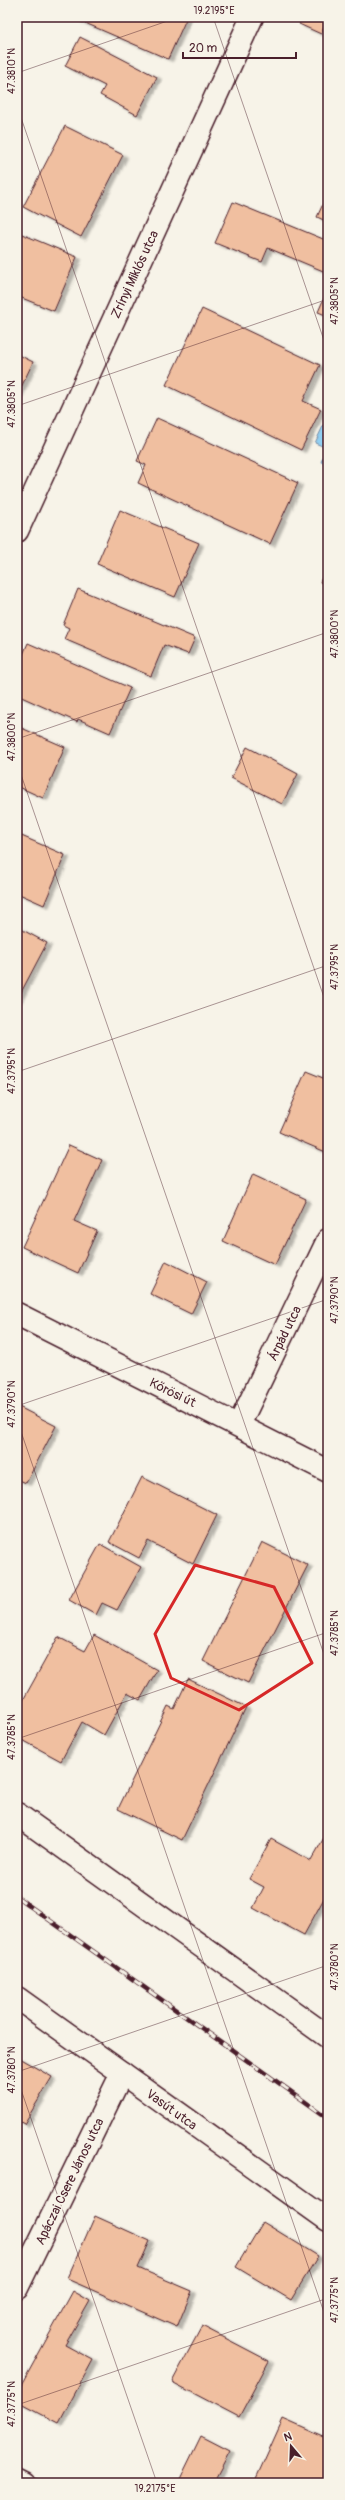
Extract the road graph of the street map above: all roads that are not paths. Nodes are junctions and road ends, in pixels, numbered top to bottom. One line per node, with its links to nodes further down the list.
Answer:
1 (252, 17): 2 (street, Zrínyi Miklós utca)
2 (17, 532)
3 (328, 1240): 5 (street, Árpád utca)
4 (17, 1314): 5 (street, Kőrösi út)
5 (239, 1425): 6 (street, Kőrösi út)
6 (328, 1471)
7 (17, 1814): 9 (street)
8 (17, 1998): 10 (street, Vasút utca)
9 (328, 2036)
10 (122, 2073): 11 (street, Vasút utca); 12 (street, Apáczai Csere János utca)
11 (328, 2220)
12 (17, 2288)
13 (17, 2479): 14 (street)
14 (24, 2483)

